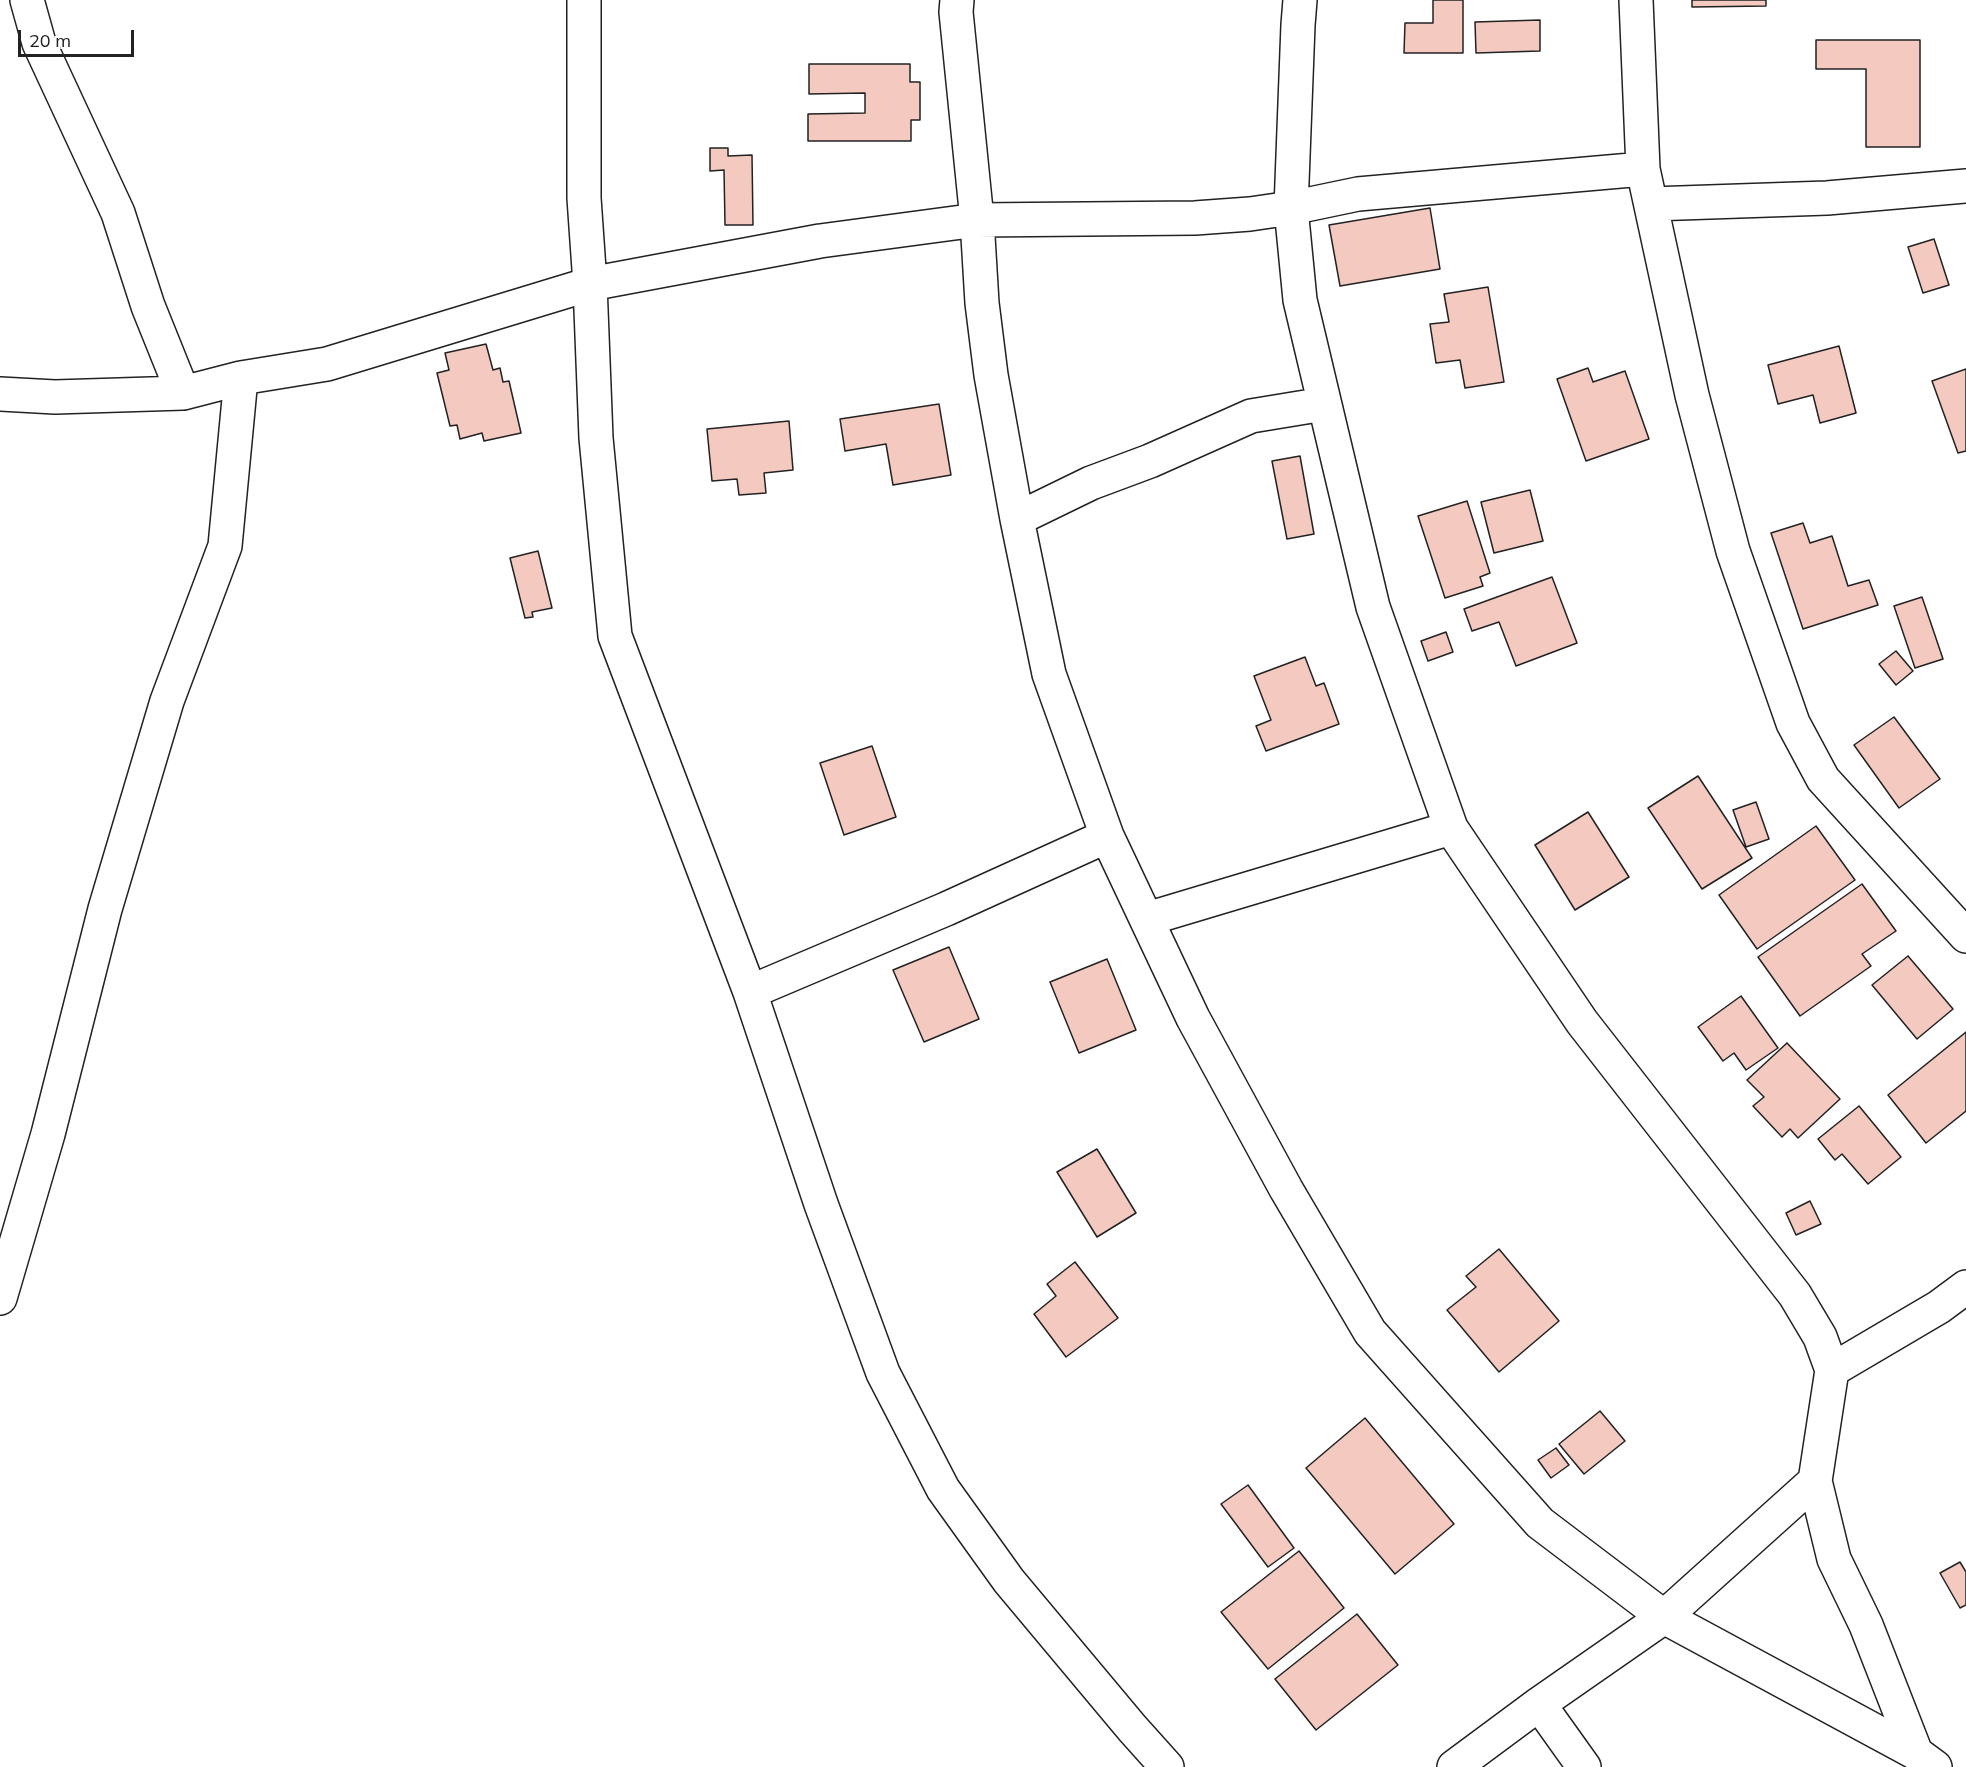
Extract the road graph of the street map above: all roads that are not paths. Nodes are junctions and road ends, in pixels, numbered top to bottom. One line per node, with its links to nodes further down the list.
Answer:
1 (27, 0): 13 (street)
2 (584, 0): 11 (street)
3 (957, 0): 10 (street)
4 (1300, 0): 9 (street)
5 (1636, 0): 6 (street)
6 (1643, 170): 8 (street); 9 (street)
7 (1966, 186): 8 (street)
8 (1651, 204): 20 (street)
9 (1291, 208): 10 (street); 15 (street)
10 (977, 220): 11 (street); 16 (street)
11 (590, 284): 12 (street); 21 (street)
12 (241, 378): 13 (street); 23 (street)
13 (183, 393): 14 (street)
14 (0, 394)
15 (1324, 404): 16 (street); 17 (street)
16 (1017, 519): 18 (street)
17 (1451, 828): 19 (street); 24 (street)
18 (1107, 836): 19 (street); 21 (street)
19 (1147, 920): 26 (street)
20 (1966, 936)
21 (750, 992): 29 (street)
22 (1966, 1287): 24 (street)
23 (0, 1298)
24 (1832, 1370): 25 (street)
25 (1815, 1481): 26 (street); 28 (street)
26 (1665, 1617): 27 (street); 28 (street)
27 (1539, 1704): 30 (street); 31 (street)
28 (1927, 1762)
29 (1167, 1767)
30 (1454, 1767)
31 (1584, 1767)

